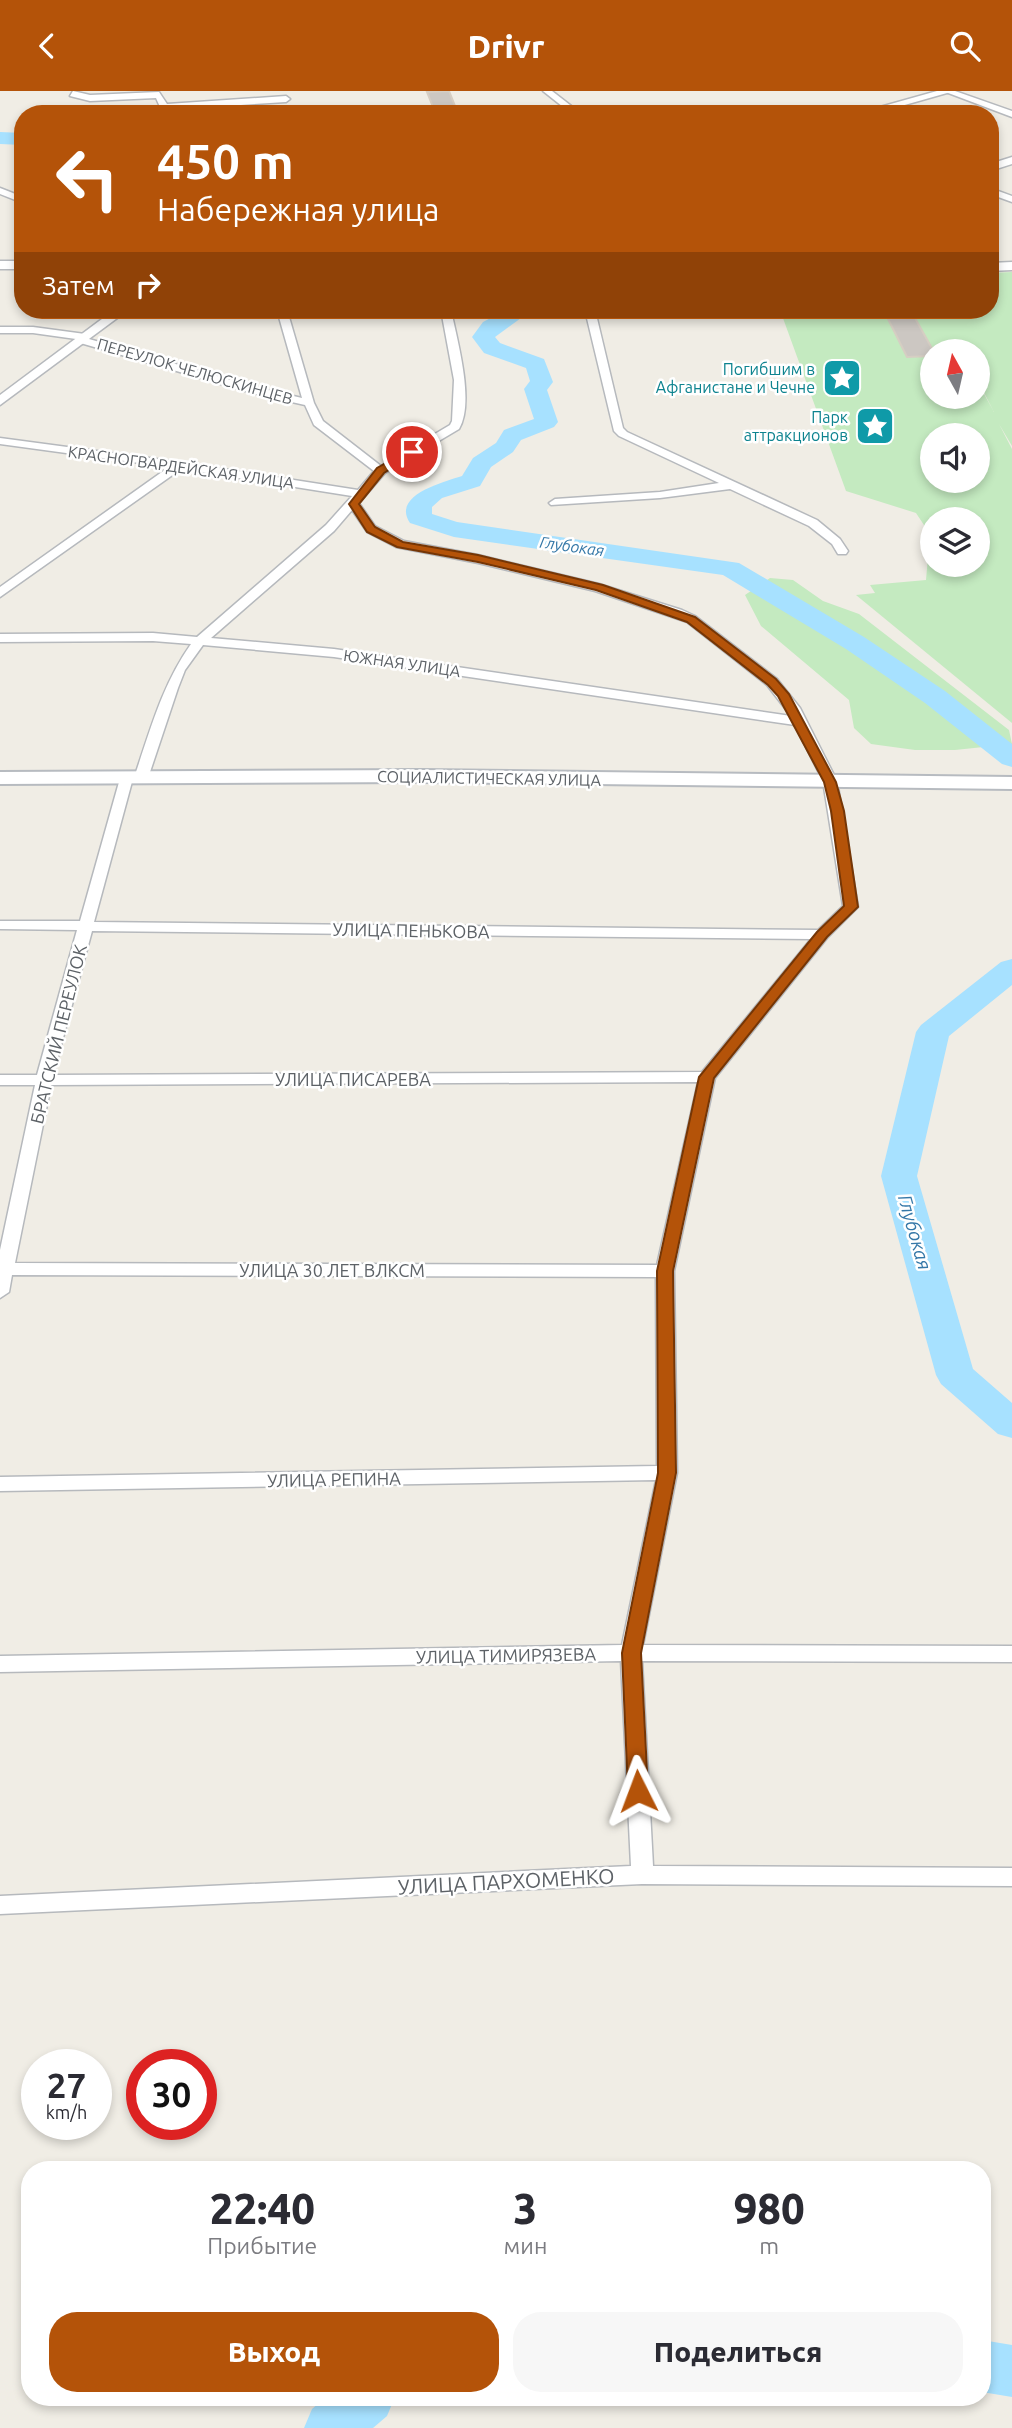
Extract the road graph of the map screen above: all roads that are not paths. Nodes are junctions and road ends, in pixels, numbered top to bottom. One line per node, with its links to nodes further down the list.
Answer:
1 (547, 91): 7 (street)
2 (948, 91): 8 (street); 9 (street)
3 (73, 93): 5 (street)
4 (286, 99): 6 (street)
5 (163, 105)
6 (194, 105)
7 (566, 105)
8 (894, 105)
9 (987, 105)
10 (109, 319): 15 (street)
11 (285, 319): 17 (street)
12 (448, 319): 20 (street)
13 (592, 319): 21 (street)
14 (0, 330): 15 (street, ПЕРЕУЛОК ЧЕЛЮСКИНЦЕВ)
15 (83, 338): 16 (street); 17 (street, ПЕРЕУЛОК ЧЕЛЮСКИНЦЕВ)
16 (0, 401)
17 (309, 403): 20 (street)
18 (0, 441): 19 (street, КРАСНОГВАРДЕЙСКАЯ УЛИЦА)
19 (179, 465): 22 (street, КРАСНОГВАРДЕЙСКАЯ УЛИЦА); 25 (street)
20 (381, 471): 22 (street, БРАТСКИЙ ПЕРЕУЛОК)
21 (731, 485): 23 (street); 24 (street)
22 (358, 499): 27 (street, БРАТСКИЙ ПЕРЕУЛОК); 28 (street)
23 (555, 503)
24 (842, 551)
25 (0, 593)
26 (0, 638): 27 (street, ЮЖНАЯ УЛИЦА)
27 (200, 641): 28 (street, ЮЖНАЯ УЛИЦА); 30 (street, БРАТСКИЙ ПЕРЕУЛОК)
28 (801, 722): 31 (street)
29 (0, 778): 30 (main road, СОЦИАЛИСТИЧЕСКАЯ УЛИЦА)
30 (133, 778): 31 (main road, СОЦИАЛИСТИЧЕСКАЯ УЛИЦА); 34 (street, БРАТСКИЙ ПЕРЕУЛОК)
31 (830, 782): 32 (main road, СОЦИАЛИСТИЧЕСКАЯ УЛИЦА); 35 (street)
32 (1012, 783)
33 (0, 925): 34 (street, УЛИЦА ПЕНЬКОВА)
34 (86, 926): 35 (street, УЛИЦА ПЕНЬКОВА); 38 (street, БРАТСКИЙ ПЕРЕУЛОК)
35 (822, 935): 36 (street)
36 (706, 1077): 38 (street, УЛИЦА ПИСАРЕВА); 40 (street)
37 (0, 1080): 38 (street, УЛИЦА ПИСАРЕВА)
38 (44, 1080): 39 (street, БРАТСКИЙ ПЕРЕУЛОК)
39 (2, 1269): 40 (street, УЛИЦА 30 ЛЕТ ВЛКСМ); 41 (street, БРАТСКИЙ ПЕРЕУЛОК)
40 (665, 1271): 42 (street)
41 (0, 1292)
42 (667, 1473): 43 (street, УЛИЦА РЕПИНА); 44 (street)
43 (0, 1484)
44 (631, 1653): 45 (street, УЛИЦА ТИМИРЯЗЕВА); 46 (street, УЛИЦА ТИМИРЯЗЕВА); 47 (street)
45 (1012, 1654)
46 (0, 1664)
47 (642, 1875): 48 (street, УЛИЦА ПАРХОМЕНКО); 49 (street, УЛИЦА ПАРХОМЕНКО)
48 (1012, 1877)
49 (0, 1905)

